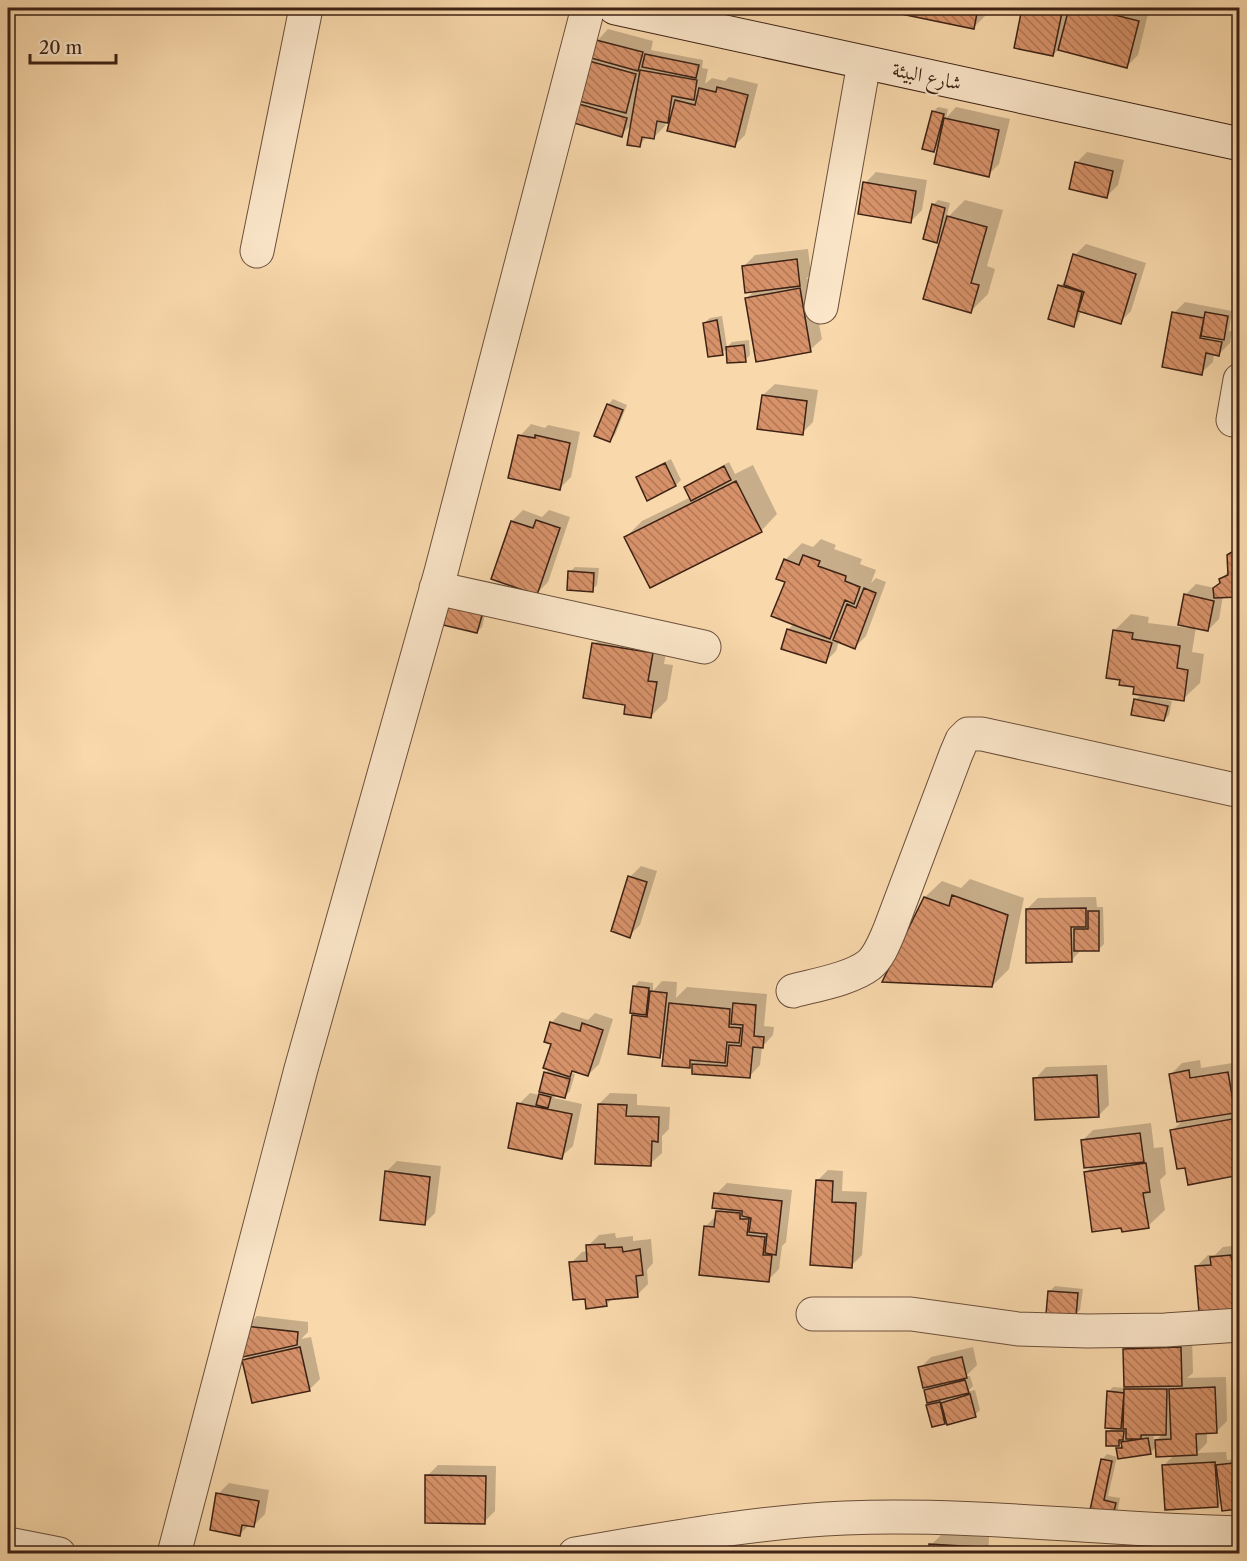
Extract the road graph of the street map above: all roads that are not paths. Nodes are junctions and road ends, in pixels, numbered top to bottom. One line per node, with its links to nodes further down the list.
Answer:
1 (306, 8): 6 (street)
2 (588, 8): 10 (street)
3 (615, 8): 4 (street, شارع البيئة)
4 (864, 63): 5 (street, شارع البيئة); 7 (street)
5 (1239, 144)
6 (257, 251)
7 (821, 307)
8 (1239, 380): 9 (street)
9 (1233, 420)
10 (436, 588): 11 (street); 19 (street)
11 (704, 647)
12 (1239, 791): 13 (street)
13 (793, 991)
14 (813, 1314): 15 (street)
15 (1239, 1324)
16 (1239, 1533): 20 (street)
17 (8, 1544): 18 (street)
18 (59, 1554)
19 (174, 1554)
20 (575, 1554)

